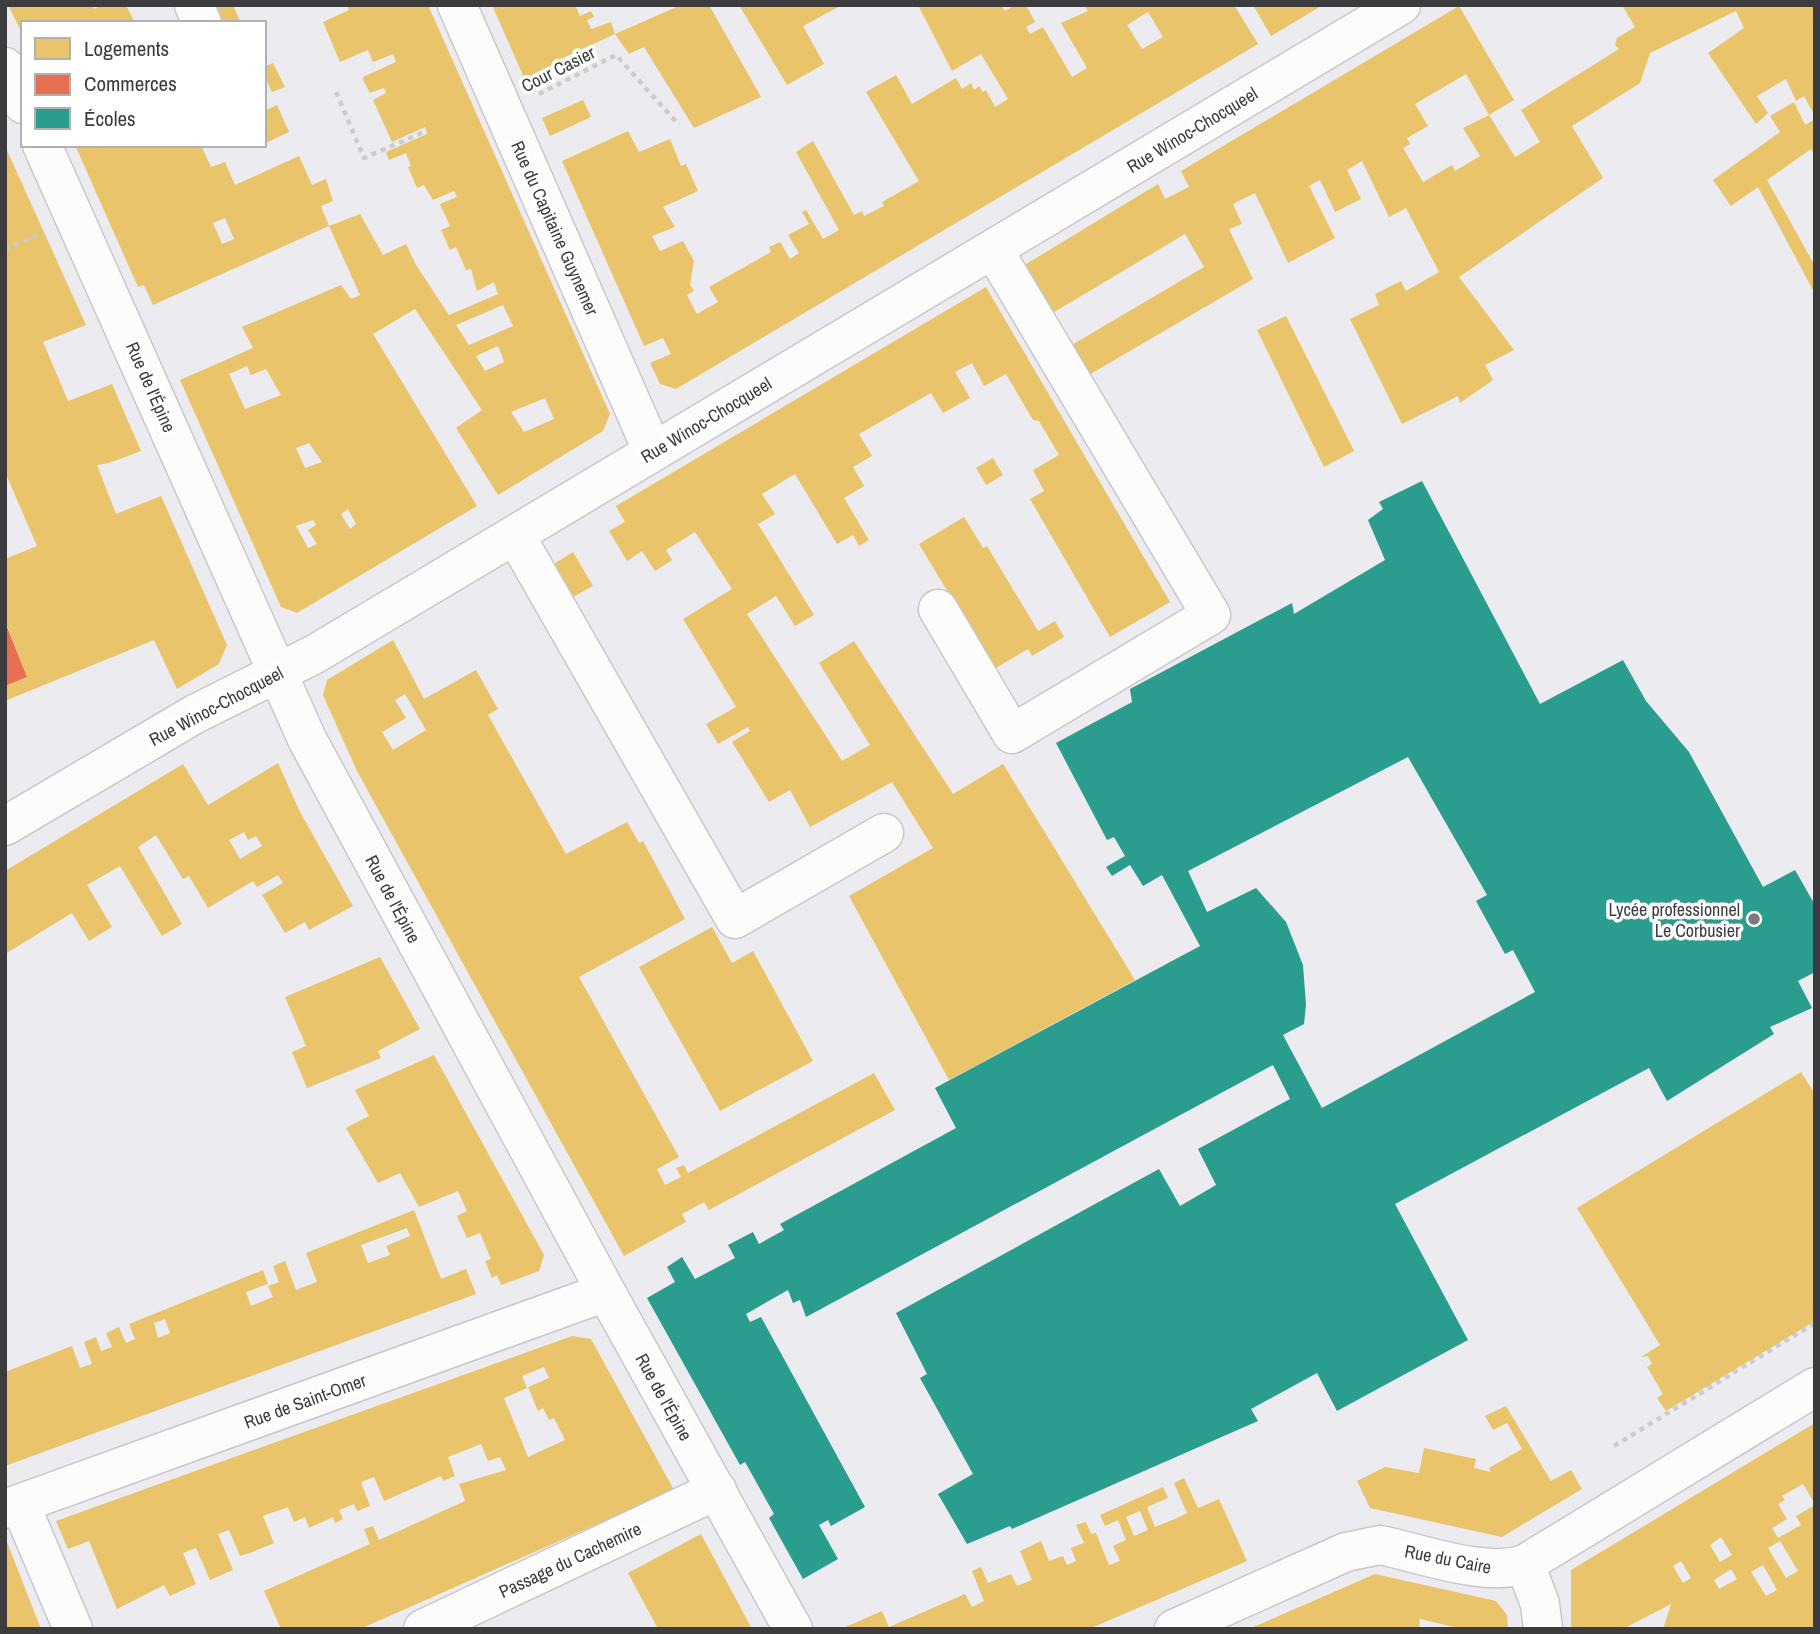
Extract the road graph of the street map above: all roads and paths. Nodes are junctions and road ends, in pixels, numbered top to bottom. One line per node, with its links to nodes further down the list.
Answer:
1 (194, 5): 4 (street)
2 (457, 5): 8 (street, Rue du Capitaine Guynemer)
3 (1401, 5): 14 (street, Rue Winoc-Chocqueel)
4 (201, 21)
5 (5, 67): 7 (street)
6 (336, 92): 10 (path)
7 (21, 100)
8 (504, 112): 9 (path, Cour Casier); 15 (street, Rue du Capitaine Guynemer)
9 (679, 125)
10 (426, 131)
11 (43, 147): 18 (street, Rue de l'Épine)
12 (44, 232): 13 (path)
13 (5, 249)
14 (993, 249): 15 (street, Rue Winoc-Chocqueel); 17 (street)
15 (653, 452): 16 (street, Rue Winoc-Chocqueel)
16 (515, 535): 18 (street, Rue Winoc-Chocqueel); 20 (street)
17 (938, 609)
18 (277, 673): 19 (street, Rue Winoc-Chocqueel); 21 (street, Rue de l'Épine)
19 (5, 827)
20 (884, 833)
21 (606, 1292): 25 (street, Rue de l'Épine); 26 (street, Rue de Saint-Omer)
22 (1815, 1323): 24 (path)
23 (1815, 1387): 27 (street, Rue du Caire)
24 (1614, 1446)
25 (717, 1490): 29 (street, Passage du Cachemire); 30 (street, Rue de l'Épine)
26 (13, 1506): 28 (street)
27 (1525, 1564): 31 (street, Rue du Caire); 32 (street)
28 (74, 1629)
29 (423, 1629)
30 (793, 1629)
31 (1174, 1629)
32 (1543, 1629)

